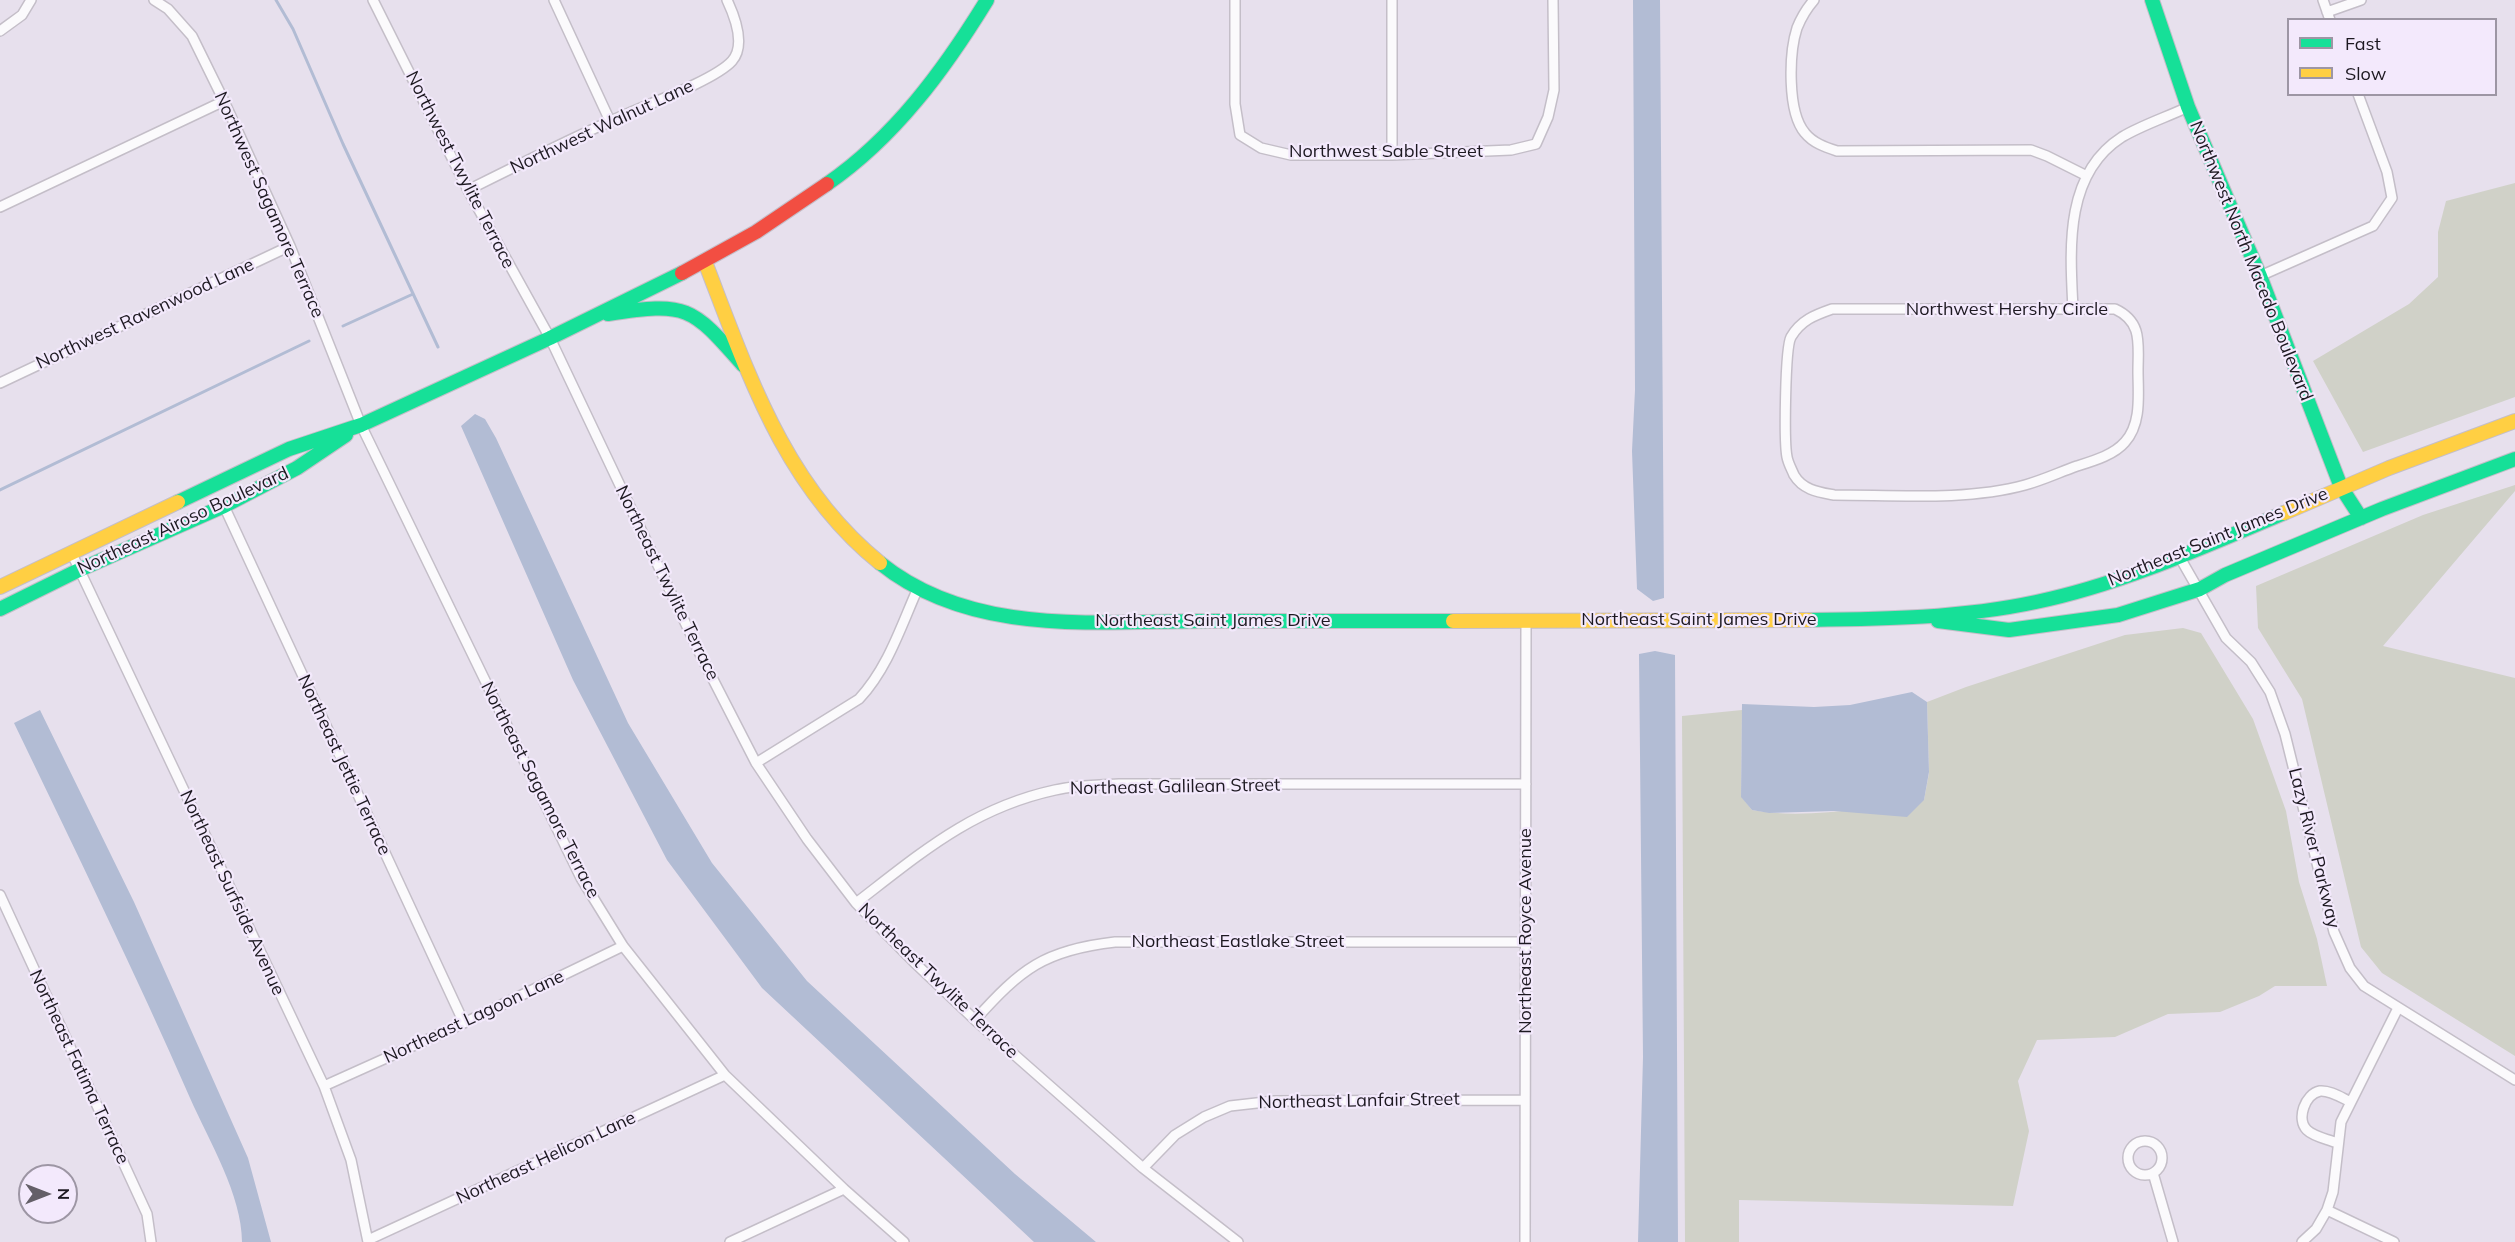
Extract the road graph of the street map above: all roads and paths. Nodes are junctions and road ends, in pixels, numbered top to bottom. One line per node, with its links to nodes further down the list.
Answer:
1 (31, 0): 15 (street)
2 (154, 0): 17 (street, Northwest Sagamore Terrace)
3 (374, 0): 22 (street, Northwest Twylite Terrace)
4 (554, 0): 19 (street)
5 (727, 0): 19 (street, Northwest Walnut Lane)
6 (987, 0): 25 (main road, Northeast Airoso Boulevard)
7 (1235, 0): 20 (street, Northwest Sable Street)
8 (1392, 0): 20 (street)
9 (1554, 0): 20 (street, Northwest Sable Street)
10 (1814, 0): 21 (street)
11 (2152, 0): 18 (main road, Northwest North Macedo Boulevard)
12 (2323, 0): 14 (street)
13 (2361, 0): 14 (street)
14 (2328, 16)
15 (0, 31)
16 (2359, 96): 26 (street)
17 (224, 101): 23 (street); 24 (street, Northwest Sagamore Terrace)
18 (2188, 107): 21 (street); 26 (main road, Northwest North Macedo Boulevard)
19 (610, 121): 22 (street, Northwest Walnut Lane)
20 (1392, 155)
21 (2085, 175): 27 (street)
22 (468, 190): 29 (street, Northwest Twylite Terrace)
23 (0, 207)
24 (290, 246): 31 (street, Northwest Ravenwood Lane); 33 (street, Northwest Sagamore Terrace)
25 (705, 262): 28 (main road, Northeast Airoso Boulevard); 30 (main road, Northeast Saint James Drive)
26 (2260, 276): 35 (main road, Northwest North Macedo Boulevard)
27 (2073, 309): 27 (street, Northwest Hershy Circle)
28 (597, 315): 29 (main road, Northeast Airoso Boulevard); 30 (main road)
29 (550, 338): 33 (main road, Northeast Airoso Boulevard); 47 (street, Northeast Twylite Terrace)
30 (748, 372): 42 (main road, Northeast Saint James Drive)
31 (0, 383)
32 (2515, 421): 35 (main road, Northeast Saint James Drive)
33 (361, 425): 36 (main road, Northeast Airoso Boulevard); 38 (main road, Northeast Airoso Boulevard); 52 (street, Northeast Sagamore Terrace)
34 (2515, 459): 37 (main road, Northeast Saint James Drive)
35 (2341, 487): 37 (main road, Northwest North Macedo Boulevard); 39 (main road, Northeast Saint James Drive)
36 (224, 506): 40 (main road, Northeast Airoso Boulevard); 55 (street, Northeast Jettie Terrace)
37 (2361, 518): 43 (main road, Northeast Saint James Drive)
38 (72, 554): 40 (street, Northeast Surfside Avenue); 41 (main road, Northeast Airoso Boulevard)
39 (2179, 556): 43 (street, Lazy River Parkway); 45 (main road, Northeast Saint James Drive)
40 (79, 570): 44 (main road, Northeast Airoso Boulevard); 58 (street, Northeast Surfside Avenue)
41 (0, 586)
42 (918, 588): 46 (main road, Northeast Saint James Drive); 47 (street)
43 (2200, 589): 45 (main road, Northeast Saint James Drive); 53 (street, Lazy River Parkway)
44 (0, 609)
45 (1912, 618): 46 (main road, Northeast Saint James Drive)
46 (1526, 621): 48 (street, Northeast Royce Avenue)
47 (756, 763): 50 (street, Northeast Twylite Terrace)
48 (1526, 784): 50 (street, Northeast Galilean Street); 51 (street, Northeast Royce Avenue)
49 (0, 895): 67 (street, Northeast Fatima Terrace)
50 (856, 903): 54 (street, Northeast Twylite Terrace)
51 (1526, 942): 54 (street, Northeast Eastlake Street); 59 (street, Northeast Royce Avenue)
52 (623, 946): 55 (street, Northeast Lagoon Lane); 56 (street, Northeast Sagamore Terrace)
53 (2398, 1008): 57 (street, Lazy River Parkway); 60 (street)
54 (975, 1020): 62 (street, Northeast Twylite Terrace)
55 (464, 1023): 58 (street, Northeast Lagoon Lane)
56 (725, 1075): 64 (street, Northeast Sagamore Terrace); 66 (street, Northeast Helicon Lane)
57 (2515, 1080)
58 (324, 1086): 66 (street, Northeast Surfside Avenue)
59 (1525, 1100): 62 (street, Northeast Lanfair Street); 71 (street, Northeast Royce Avenue)
60 (2351, 1102): 61 (street); 61 (street)
61 (2337, 1143): 65 (street)
62 (1143, 1168): 70 (street, Northeast Twylite Terrace)
63 (2153, 1173): 72 (street)
64 (844, 1189): 68 (street); 69 (street, Northeast Sagamore Terrace)
65 (2327, 1210): 73 (street); 74 (street)
66 (368, 1241)
67 (151, 1242)
68 (730, 1242)
69 (904, 1242)
70 (1238, 1242)
71 (1525, 1242)
72 (2173, 1242)
73 (2302, 1242)
74 (2394, 1242)

